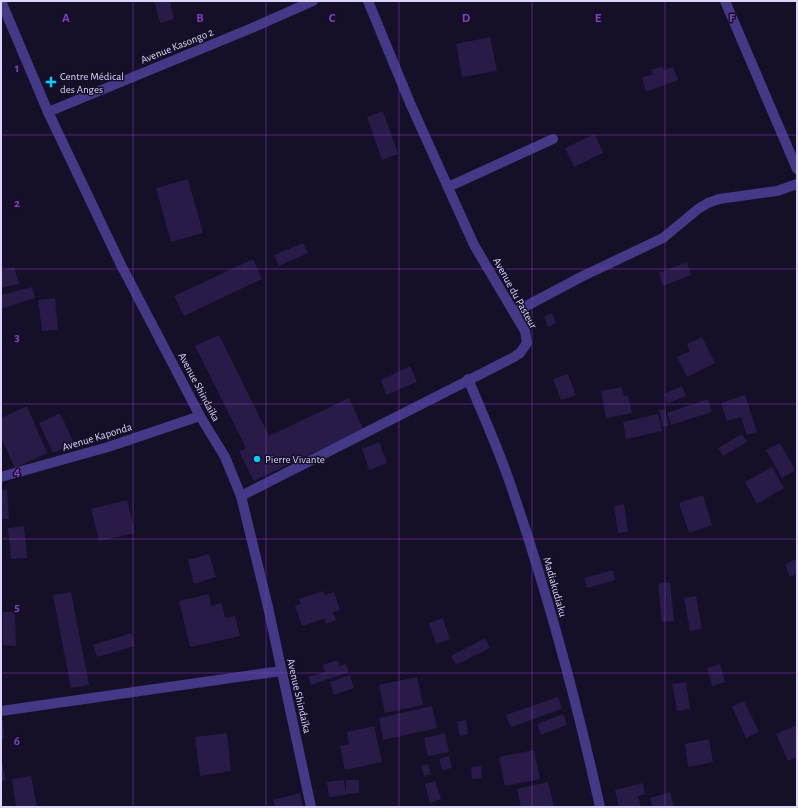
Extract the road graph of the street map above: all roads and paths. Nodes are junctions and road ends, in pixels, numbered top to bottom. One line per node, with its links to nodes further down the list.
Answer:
1 (1, 1): 5 (street, Avenue Shindaïka)
2 (313, 1): 5 (street, Avenue Kasongo 2)
3 (368, 1): 9 (street, Avenue du Pasteur)
4 (725, 1): 7 (street)
5 (48, 112): 12 (street, Avenue Shindaïka)
6 (553, 139): 9 (street)
7 (797, 170)
8 (797, 184): 10 (street)
9 (448, 187): 10 (street, Avenue du Pasteur)
10 (515, 312): 11 (street, Avenue du Pasteur)
11 (468, 380): 14 (street, Avenue du Pasteur); 18 (street, Madiakudiaku)
12 (200, 416): 13 (street, Avenue Kaponda); 14 (street, Avenue Shindaïka)
13 (1, 477)
14 (241, 496): 15 (street, Avenue Shindaïka)
15 (281, 671): 16 (street); 17 (street, Avenue Shindaïka)
16 (1, 712)
17 (311, 807)
18 (600, 807)

